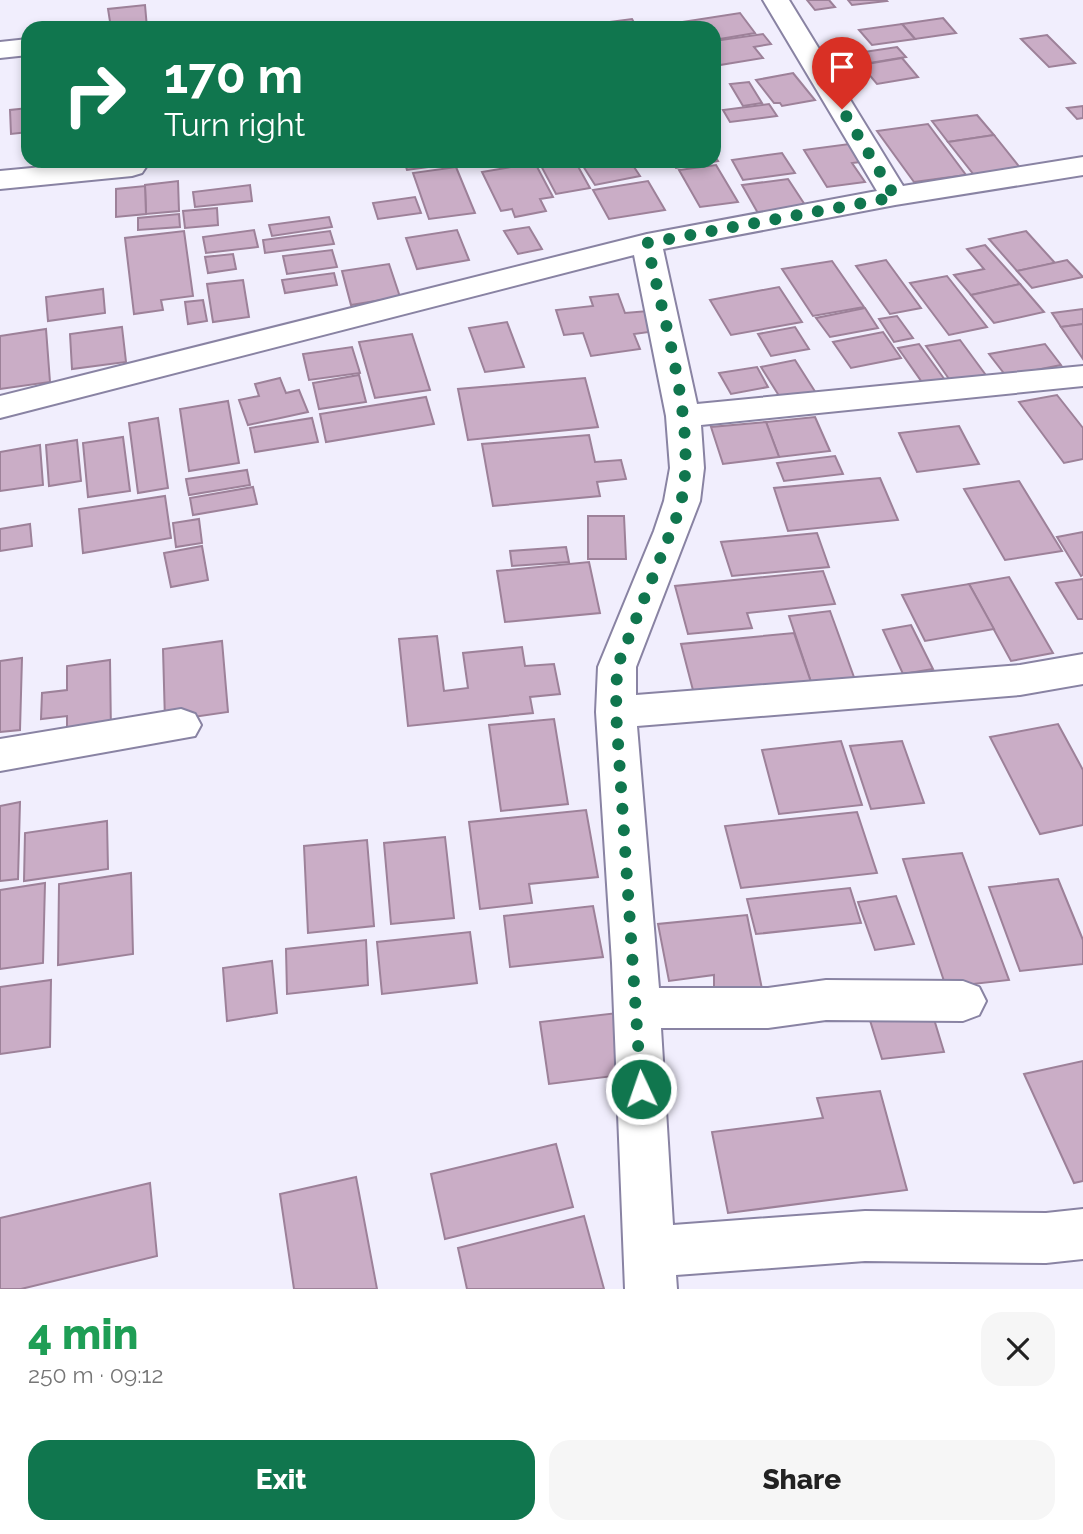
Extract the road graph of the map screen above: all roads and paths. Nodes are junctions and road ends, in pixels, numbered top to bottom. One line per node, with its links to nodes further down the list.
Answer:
1 (776, 0): 7 (street)
2 (21, 48): 3 (street)
3 (0, 51)
4 (1083, 166): 7 (street)
5 (122, 168): 6 (street)
6 (0, 180)
7 (895, 197): 8 (street)
8 (647, 243): 10 (street); 11 (street)
9 (1083, 376): 11 (street)
10 (0, 407)
11 (684, 416): 13 (street)
12 (1083, 669): 13 (street)
13 (616, 712): 17 (street)
14 (181, 725): 15 (street)
15 (0, 755)
16 (963, 1001): 17 (street)
17 (637, 1008): 19 (street)
18 (1083, 1234): 19 (street)
19 (650, 1271)

